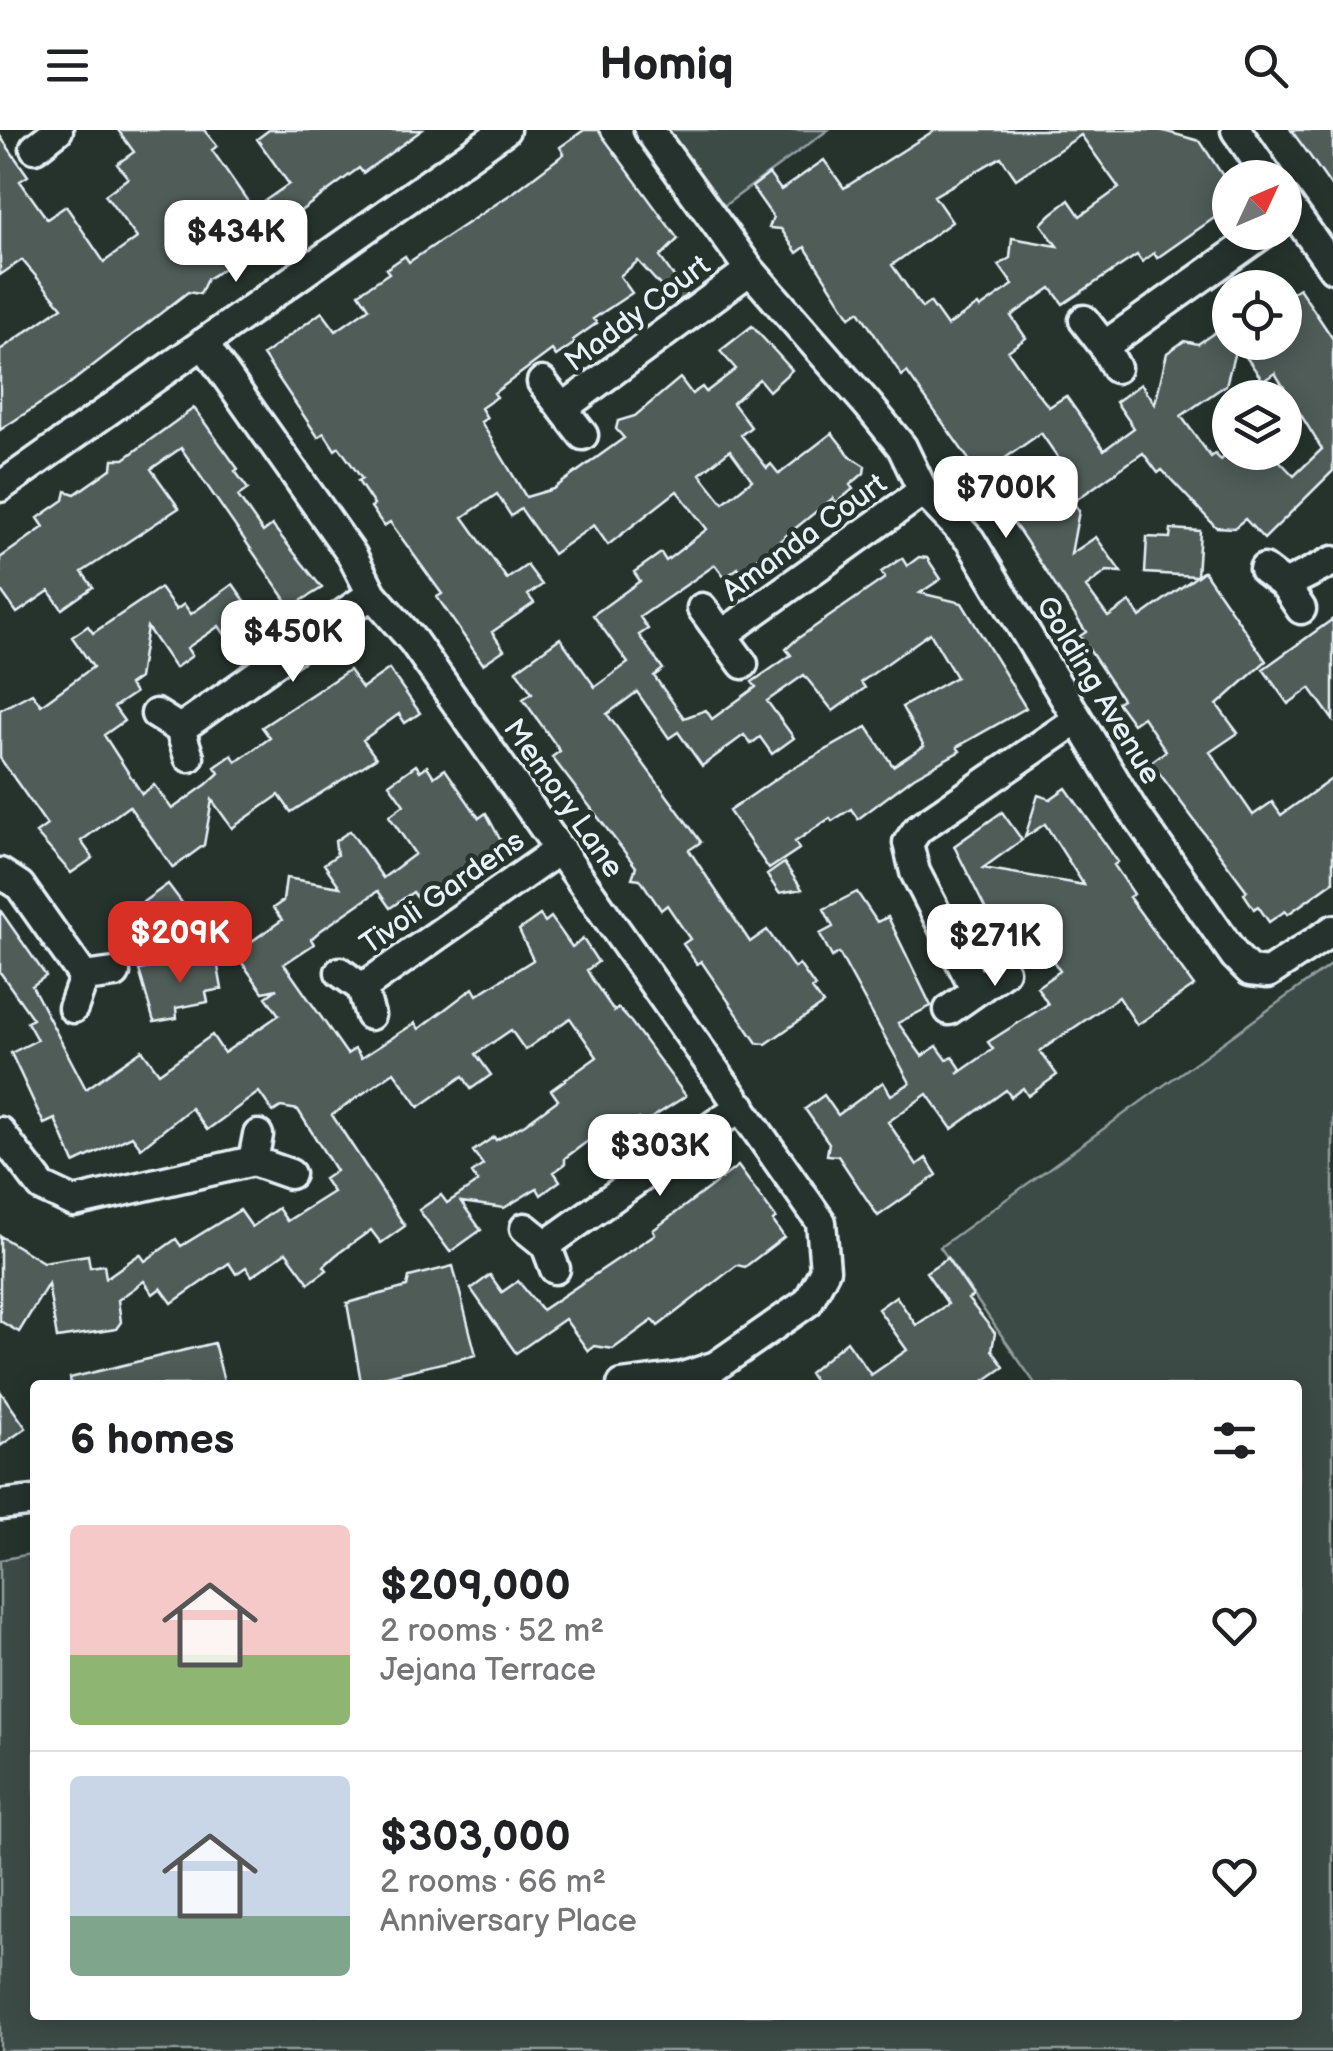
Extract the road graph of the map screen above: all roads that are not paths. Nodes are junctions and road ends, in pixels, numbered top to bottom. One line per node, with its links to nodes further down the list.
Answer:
1 (59, 130): 5 (street)
2 (505, 130): 12 (street)
3 (650, 130): 10 (street, Golding Avenue)
4 (1236, 130): 6 (street)
5 (35, 148)
6 (1257, 160)
7 (1302, 229): 9 (street)
8 (1244, 250): 11 (street)
9 (1333, 268)
10 (750, 270): 14 (street, Maddy Court); 17 (street, Golding Avenue)
11 (1084, 320)
12 (203, 343): 16 (street); 19 (street, Memory Lane)
13 (542, 382): 14 (street, Maddy Court)
14 (563, 408): 15 (street, Maddy Court)
15 (583, 436)
16 (0, 486)
17 (923, 491): 22 (street, Amanda Court); 25 (street, Golding Avenue)
18 (1333, 561): 21 (street)
19 (372, 594): 26 (street); 28 (street, Memory Lane)
20 (702, 608): 22 (street, Amanda Court)
21 (1300, 609)
22 (722, 635): 23 (street, Amanda Court)
23 (743, 664)
24 (156, 714): 26 (street)
25 (1078, 720): 30 (street, Golding Avenue); 34 (street)
26 (180, 730): 27 (street)
27 (189, 757)
28 (560, 849): 35 (street, Tivoli Gardens); 38 (street, Memory Lane)
29 (0, 873): 33 (street)
30 (1333, 930)
31 (1004, 971): 34 (street)
32 (115, 973): 33 (street)
33 (84, 977): 36 (street)
34 (976, 991): 37 (street)
35 (357, 992)
36 (73, 1008)
37 (948, 1010)
38 (741, 1106): 41 (street); 42 (street, Memory Lane)
39 (0, 1132): 40 (street)
40 (290, 1174)
41 (542, 1248)
42 (660, 1380)
43 (30, 1502): 44 (street)
44 (0, 1505)

